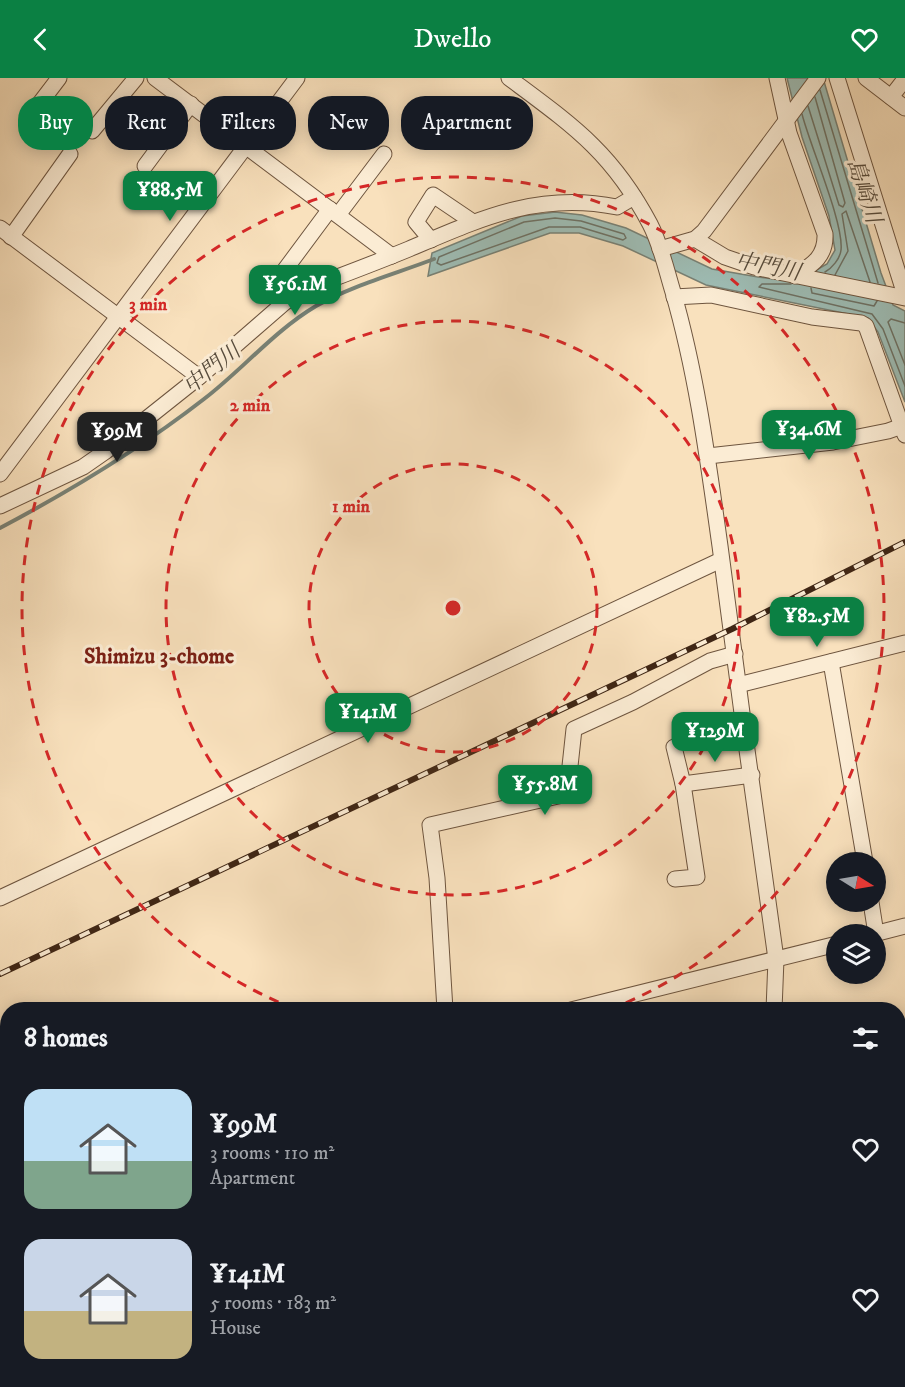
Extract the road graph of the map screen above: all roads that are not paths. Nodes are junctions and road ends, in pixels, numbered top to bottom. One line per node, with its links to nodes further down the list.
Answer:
1 (59, 78): 11 (street)
2 (136, 78): 18 (street)
3 (155, 78): 14 (street)
4 (297, 78): 12 (street)
5 (777, 78): 17 (street)
6 (818, 78): 17 (street)
7 (837, 78): 35 (street)
8 (866, 78): 13 (street)
9 (905, 79): 13 (street)
10 (515, 80): 24 (street)
11 (45, 96)
12 (284, 96)
13 (891, 97): 15 (street)
14 (191, 104): 16 (street); 23 (street)
15 (905, 108)
16 (200, 111)
17 (788, 118): 28 (street); 33 (street)
18 (93, 130)
19 (244, 150): 36 (street)
20 (252, 150): 25 (street)
21 (70, 154): 27 (street)
22 (384, 154): 25 (street)
23 (145, 166)
24 (633, 197): 26 (street); 30 (street)
25 (334, 212): 31 (street); 32 (street)
26 (473, 222): 29 (street); 29 (street)
27 (6, 232): 36 (street)
28 (695, 238): 30 (street); 33 (street)
29 (431, 240): 31 (street)
30 (660, 249): 34 (street)
31 (392, 256): 37 (street)
32 (281, 275)
33 (800, 277): 35 (street)
34 (674, 297): 38 (street); 39 (street)
35 (903, 297)
36 (120, 318): 37 (street); 40 (street)
37 (198, 377): 41 (street)
38 (904, 428): 39 (street)
39 (708, 456): 42 (street)
40 (0, 474)
41 (2, 501)
42 (721, 560): 44 (street); 52 (street)
43 (905, 643): 45 (street)
44 (735, 654): 46 (street); 57 (street)
45 (831, 662): 46 (street); 50 (street)
46 (738, 685): 48 (street)
47 (674, 747): 49 (street)
48 (752, 775): 49 (street); 56 (street)
49 (683, 784): 51 (street)
50 (862, 852)
51 (675, 879)
52 (0, 898)
53 (905, 927): 54 (street)
54 (886, 931)
55 (826, 947): 56 (street)
56 (776, 959): 58 (street); 59 (street)
57 (445, 1002)
58 (603, 1002)
59 (774, 1002)

